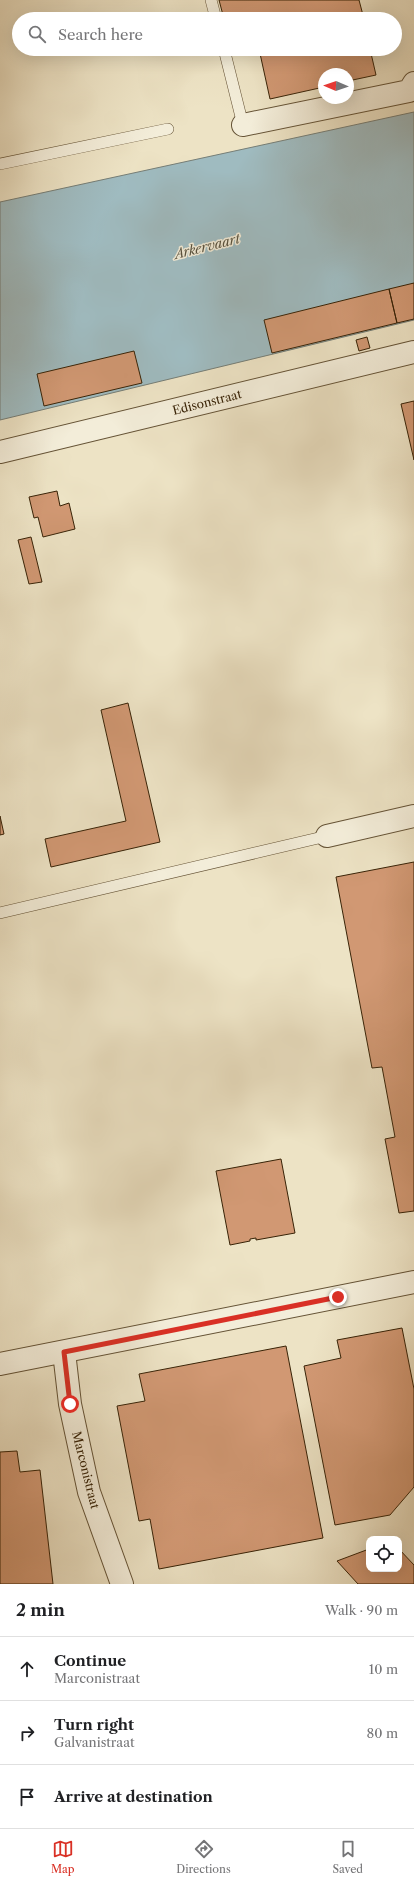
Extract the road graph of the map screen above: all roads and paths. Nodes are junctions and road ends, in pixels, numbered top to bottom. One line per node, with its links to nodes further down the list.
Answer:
1 (211, 0): 2 (lane)
2 (214, 12)
3 (226, 56): 5 (lane)
4 (414, 83): 5 (street)
5 (243, 125)
6 (168, 129): 7 (lane)
7 (0, 164)
8 (414, 352): 9 (street, Edisonstraat)
9 (0, 452)
10 (414, 816): 11 (street)
11 (327, 836): 12 (lane)
12 (0, 913)
13 (414, 1282): 14 (street)
14 (64, 1352): 15 (street); 16 (street, Marconistraat)
15 (0, 1364)
16 (122, 1584)

